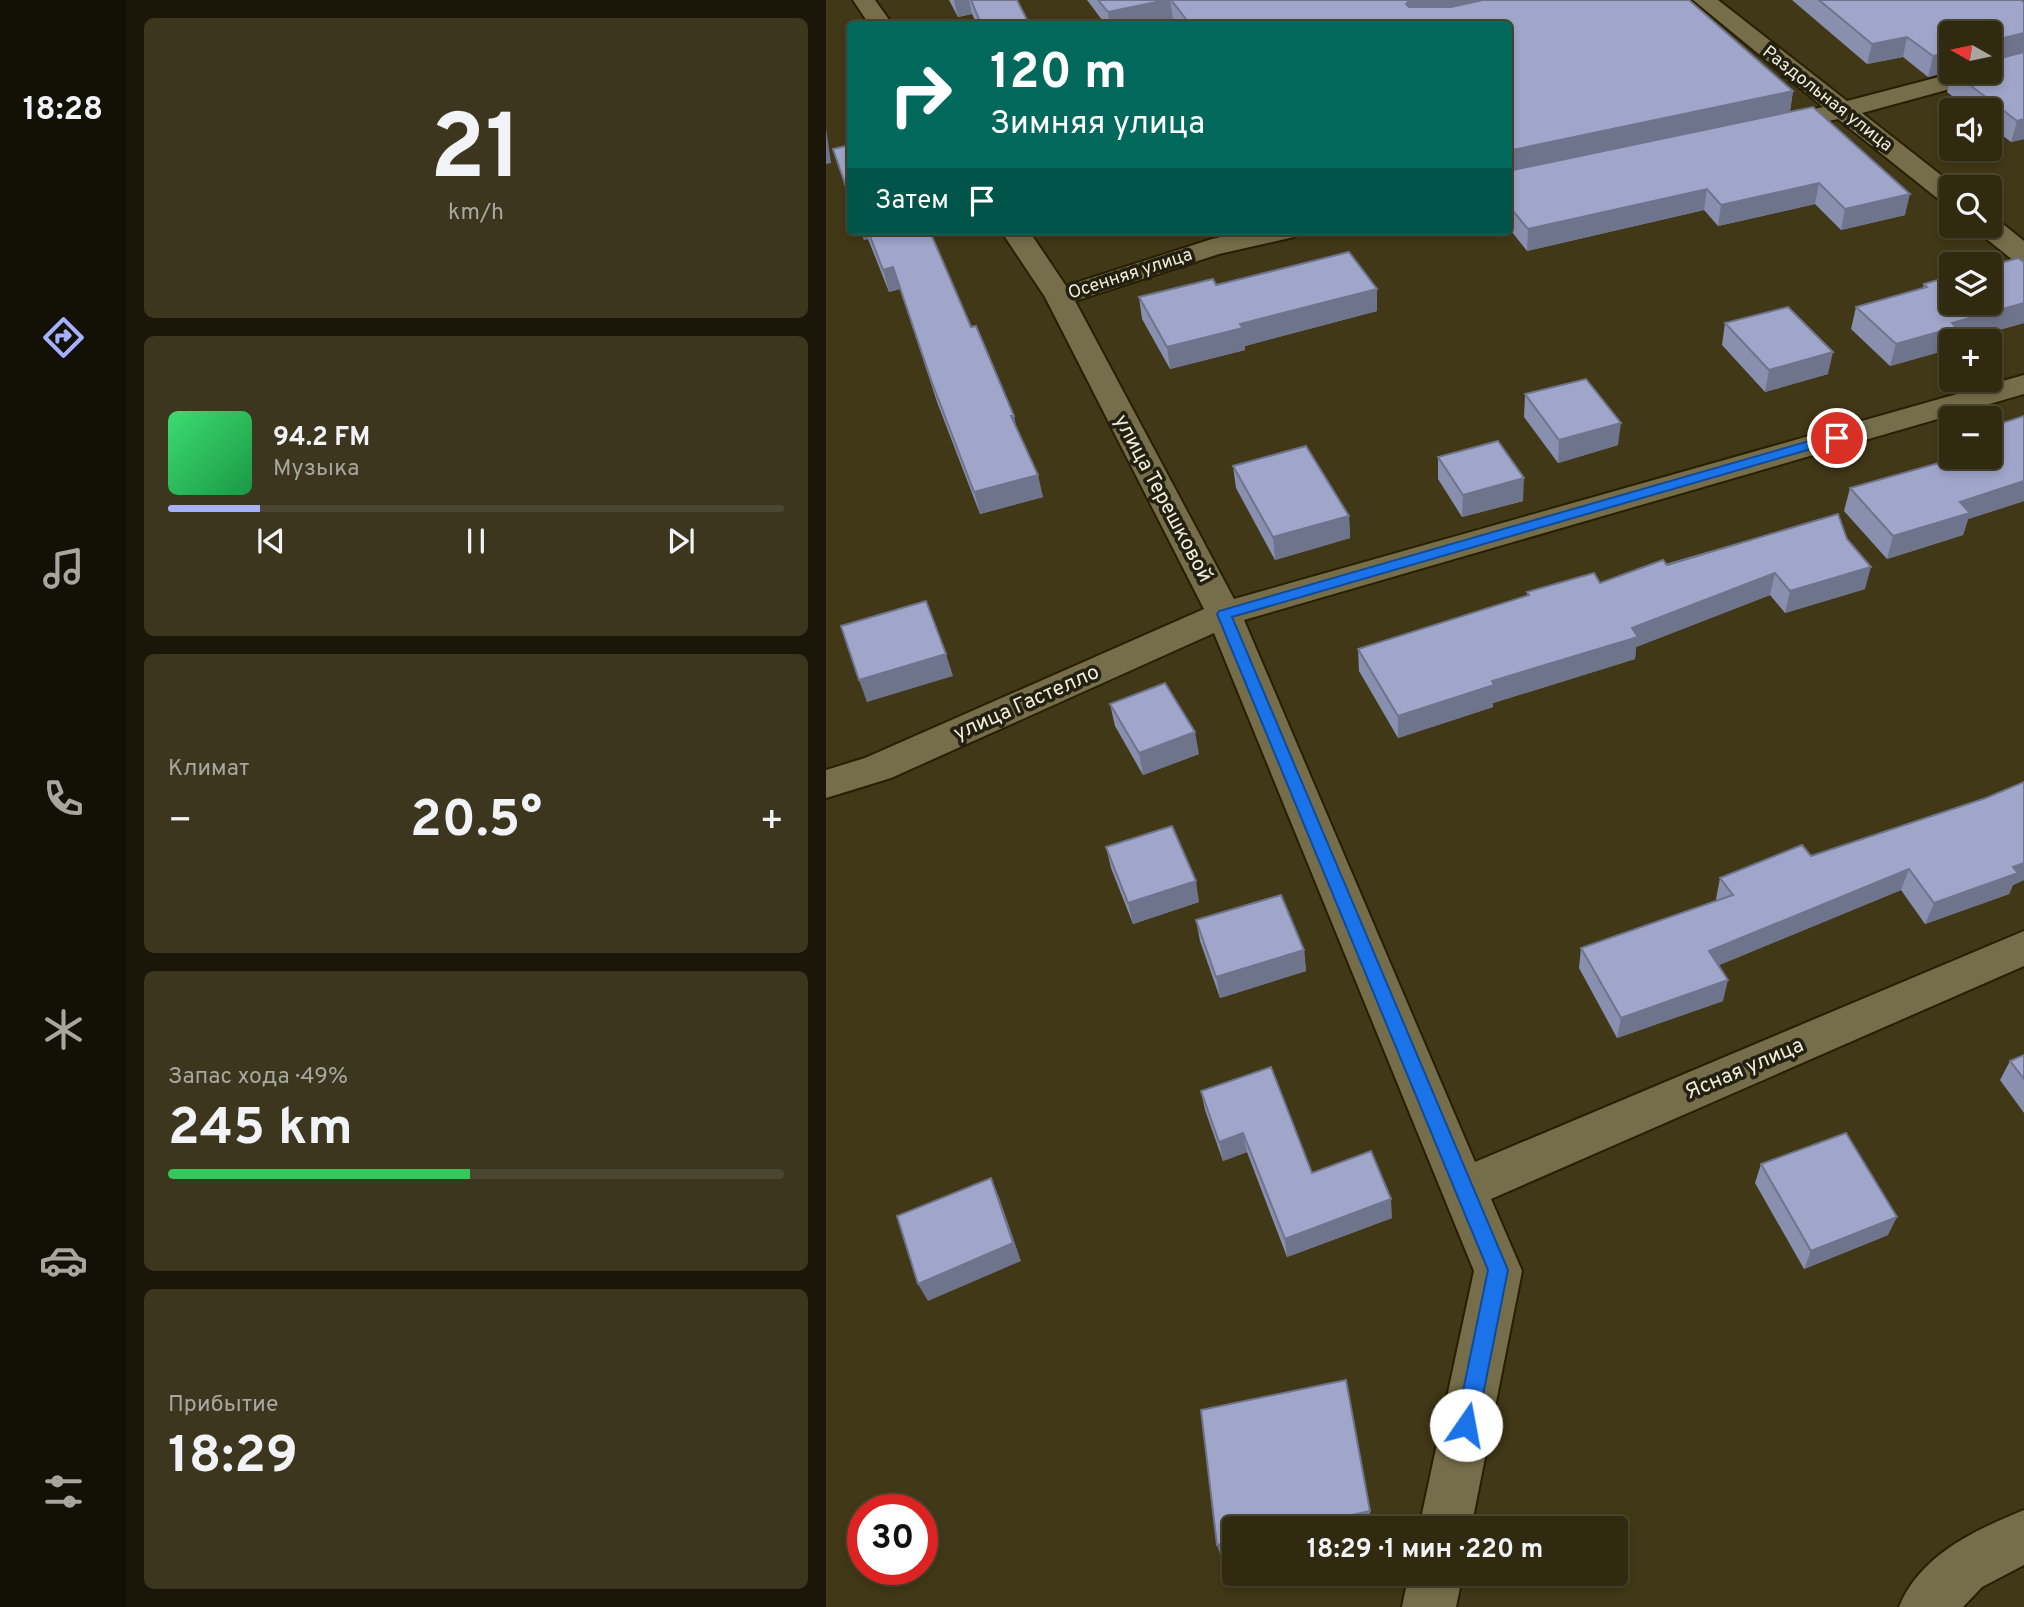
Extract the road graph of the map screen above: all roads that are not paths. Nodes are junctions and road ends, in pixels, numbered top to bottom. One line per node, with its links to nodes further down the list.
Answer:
1 (864, 0): 3 (street)
2 (1704, 0): 5 (street, Раздольная улица)
3 (878, 21)
4 (1940, 84): 5 (street)
5 (1843, 110): 6 (street); 7 (street, Раздольная улица)
6 (1750, 130)
7 (1939, 186)
8 (1017, 235): 12 (street, улица Терешковой)
9 (1266, 235): 12 (street, Осенняя улица)
10 (2002, 237): 11 (street)
11 (2024, 254)
12 (1059, 297): 14 (street, улица Терешковой)
13 (2024, 384): 14 (street, улица Гастелло)
14 (1224, 614): 15 (street, улица Гастелло); 17 (street, улица Терешковой)
15 (826, 784)
16 (2024, 948): 17 (street, Ясная улица)
17 (1464, 1189): 18 (street, улица Терешковой)
18 (1447, 1516)
19 (2024, 1536): 22 (street)
20 (1433, 1586): 21 (street)
21 (1429, 1607)
22 (1926, 1607)

